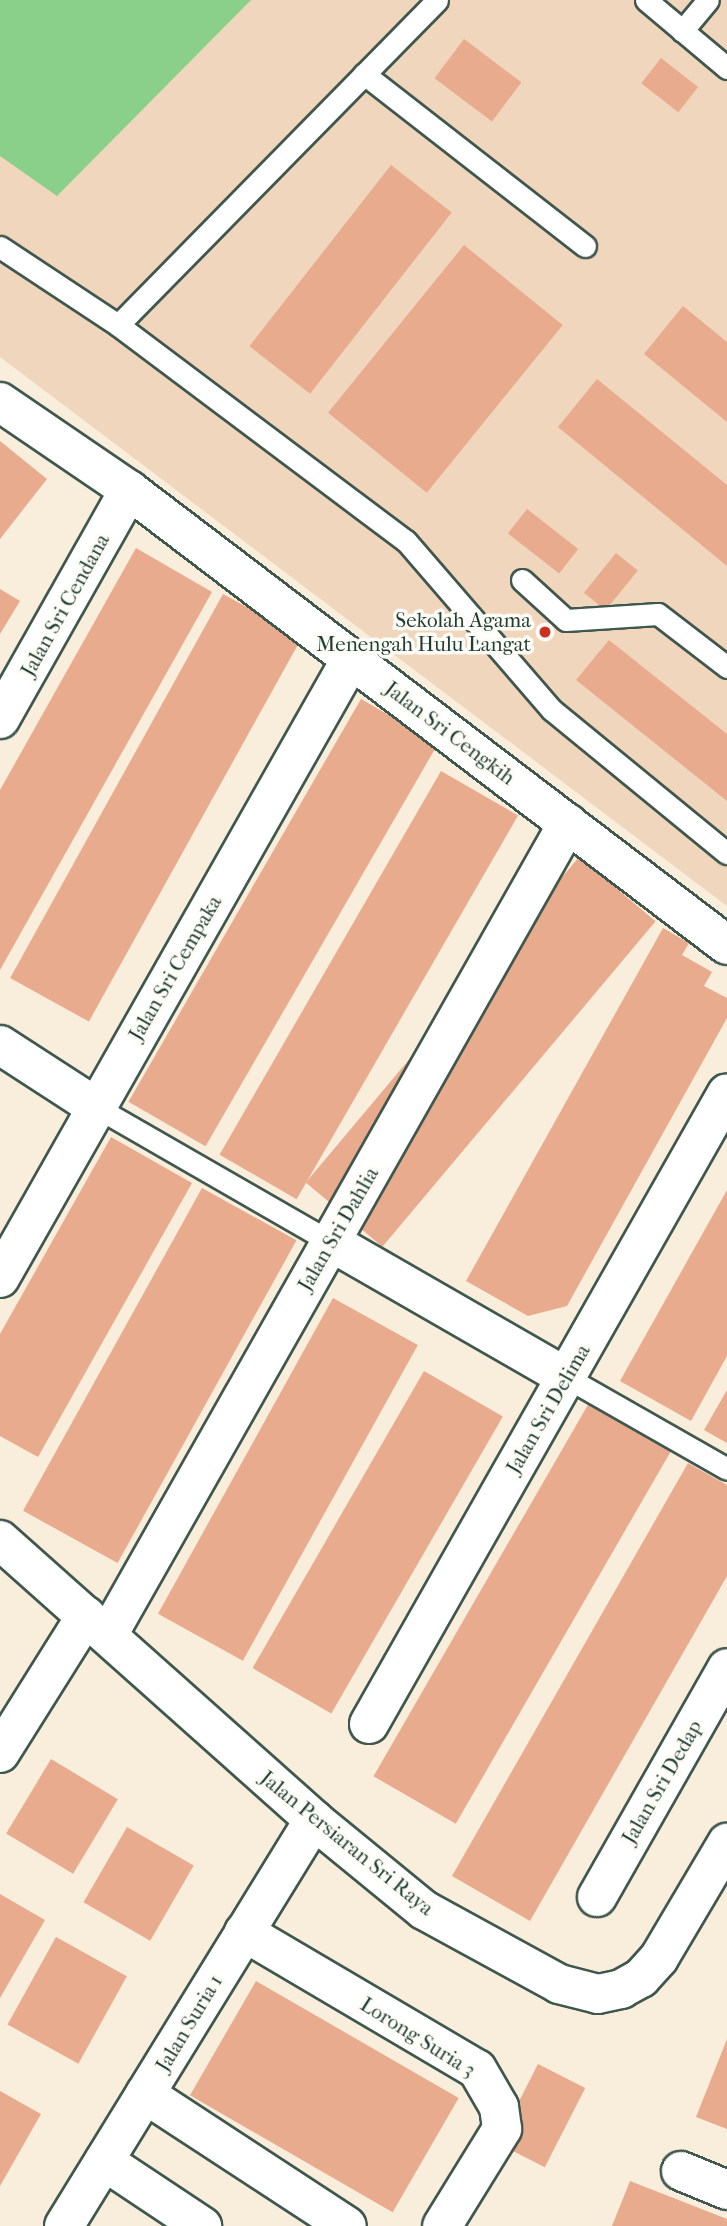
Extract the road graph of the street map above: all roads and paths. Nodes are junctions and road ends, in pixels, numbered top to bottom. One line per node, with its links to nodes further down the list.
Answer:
1 (437, 0): 6 (lane)
2 (646, 0): 4 (lane)
3 (708, 0): 4 (lane)
4 (682, 31): 5 (lane)
5 (727, 68)
6 (364, 74): 7 (lane); 9 (lane)
7 (585, 246)
8 (0, 247): 9 (lane)
9 (118, 325): 17 (lane)
10 (0, 402): 11 (street, Jalan Sri Cengkih)
11 (129, 490): 13 (street, Jalan Sri Cengkih); 15 (street, Jalan Sri Cendana)
12 (522, 580): 14 (lane)
13 (351, 659): 16 (street, Jalan Sri Cengkih); 21 (street, Jalan Sri Cempaka)
14 (727, 667)
15 (0, 719)
16 (568, 823): 18 (street, Jalan Sri Cengkih); 22 (street, Jalan Sri Dahlia)
17 (727, 853)
18 (727, 945)
19 (0, 1045): 21 (street)
20 (727, 1093): 24 (street, Jalan Sri Delima)
21 (96, 1107): 22 (lane); 23 (street, Jalan Sri Cempaka)
22 (331, 1242): 24 (street); 27 (street, Jalan Sri Dahlia)
23 (0, 1278)
24 (566, 1377): 25 (lane); 29 (street, Jalan Sri Delima)
25 (727, 1469)
26 (0, 1540): 27 (street, Jalan Persiaran Sri Raya)
27 (97, 1625): 30 (street, Jalan Sri Dahlia); 31 (street, Jalan Persiaran Sri Raya)
28 (727, 1668): 33 (street, Jalan Sri Dedap)
29 (369, 1724)
30 (0, 1753)
31 (314, 1819): 32 (street, Jalan Persiaran Sri Raya); 34 (street, Jalan Suria 1)
32 (727, 1843)
33 (597, 1897)
34 (244, 1932): 35 (street, Jalan Suria 1); 42 (street, Lorong Suria 3)
35 (145, 2094): 36 (street, Jalan Suria 1); 41 (street)
36 (104, 2161): 39 (street, Jalan Suria 1); 40 (street)
37 (681, 2171): 38 (street)
38 (727, 2190)
39 (64, 2226)
40 (202, 2226)
41 (347, 2226)
42 (442, 2226)

